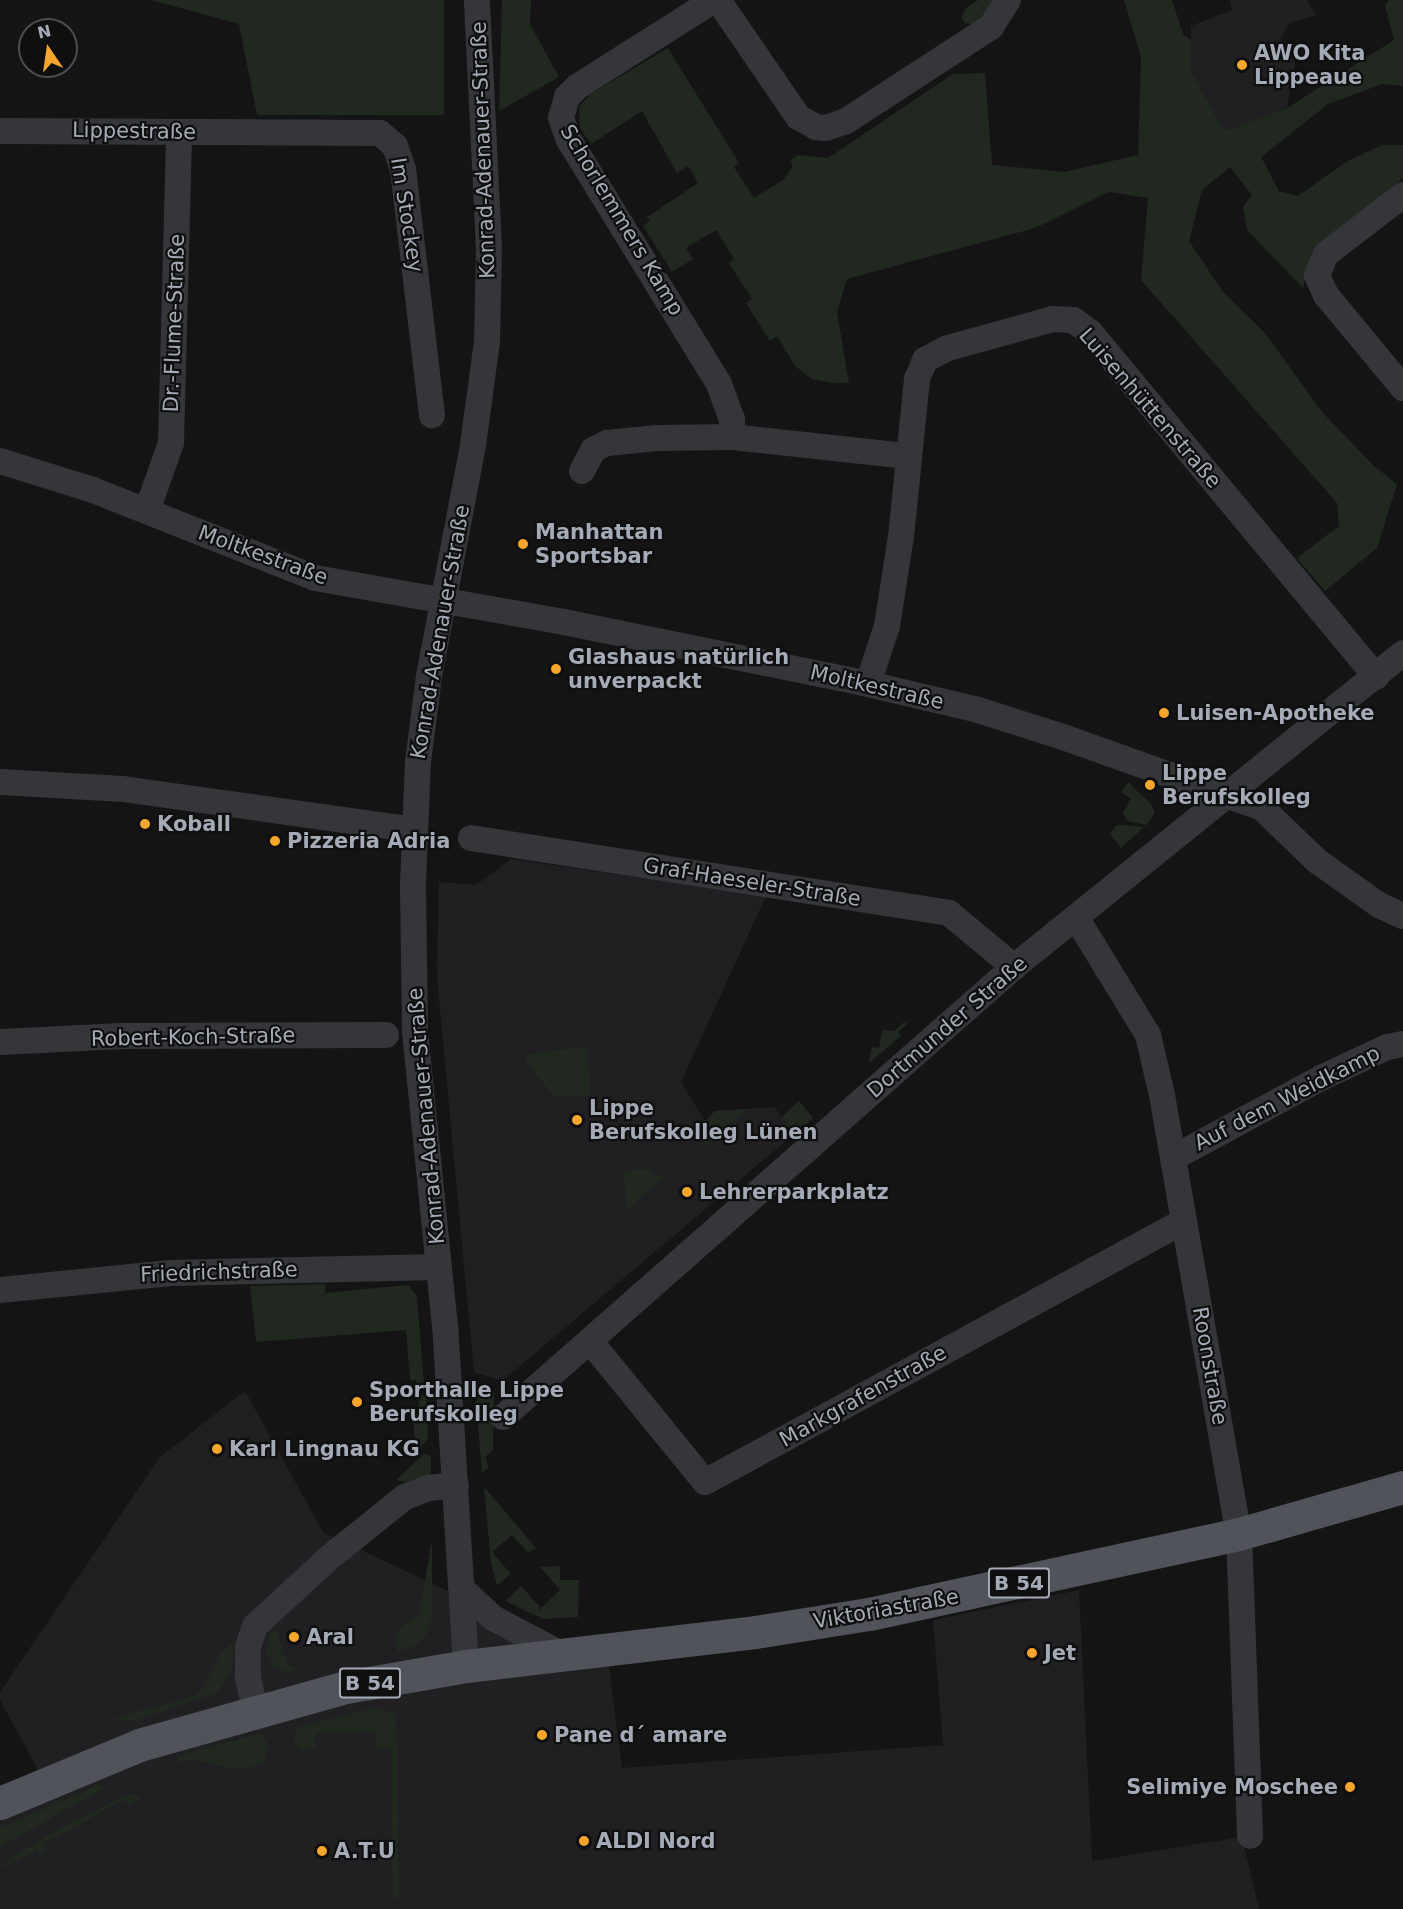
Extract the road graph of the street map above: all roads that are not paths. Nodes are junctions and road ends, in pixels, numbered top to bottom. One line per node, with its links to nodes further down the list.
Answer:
1 (477, 0): 16 (street, Konrad-Adenauer-Straße)
2 (714, 0): 11 (street, Schorlemmers Kamp)
3 (718, 0): 4 (street)
4 (1008, 0)
5 (0, 131): 6 (street, Lippestraße)
6 (179, 132): 7 (street, Lippestraße); 15 (street, Dr.-Flume-Straße)
7 (269, 132): 10 (street, Im Stockey)
8 (1403, 195): 9 (street)
9 (1403, 388)
10 (432, 415)
11 (732, 437): 12 (street); 14 (street)
12 (908, 456): 18 (street, Luisenhüttenstraße); 19 (street, Luisenhüttenstraße)
13 (0, 461): 15 (street, Moltkestraße)
14 (582, 471)
15 (147, 511): 16 (street, Moltkestraße)
16 (442, 600): 19 (street, Moltkestraße); 22 (street, Konrad-Adenauer-Straße)
17 (1403, 653): 18 (street, Dortmunder Straße)
18 (1376, 677): 21 (street, Dortmunder Straße)
19 (868, 684): 21 (street, Moltkestraße)
20 (0, 782): 22 (street)
21 (1230, 795): 24 (street, Moltkestraße); 25 (street, Dortmunder Straße)
22 (414, 830): 32 (street, Konrad-Adenauer-Straße)
23 (471, 838): 26 (street, Graf-Haeseler-Straße)
24 (1403, 916)
25 (1077, 919): 26 (street, Dortmunder Straße); 30 (street, Roonstraße)
26 (1014, 967): 34 (street, Dortmunder Straße)
27 (386, 1035): 28 (street, Robert-Koch-Straße)
28 (0, 1042)
29 (1403, 1044): 30 (street, Auf dem Weidkamp)
30 (1173, 1158): 31 (street, Roonstraße)
31 (1182, 1222): 34 (street, Markgrafenstraße); 38 (street, Roonstraße)
32 (439, 1267): 33 (street, Friedrichstraße); 36 (street, Konrad-Adenauer-Straße)
33 (0, 1290)
34 (590, 1341): 35 (street, Dortmunder Straße)
35 (503, 1417)
36 (456, 1485): 39 (street, Konrad-Adenauer-Straße); 42 (street)
37 (1403, 1487): 38 (main road, Viktoriastraße / B 54)
38 (1239, 1533): 40 (main road, Viktoriastraße / B 54); 44 (street, Roonstraße)
39 (462, 1589): 40 (street); 41 (street, Konrad-Adenauer-Straße)
40 (561, 1654): 41 (main road, Viktoriastraße / B 54)
41 (466, 1666): 42 (main road, B 54)
42 (255, 1710): 43 (main road, B 54)
43 (0, 1803)
44 (1250, 1836)

